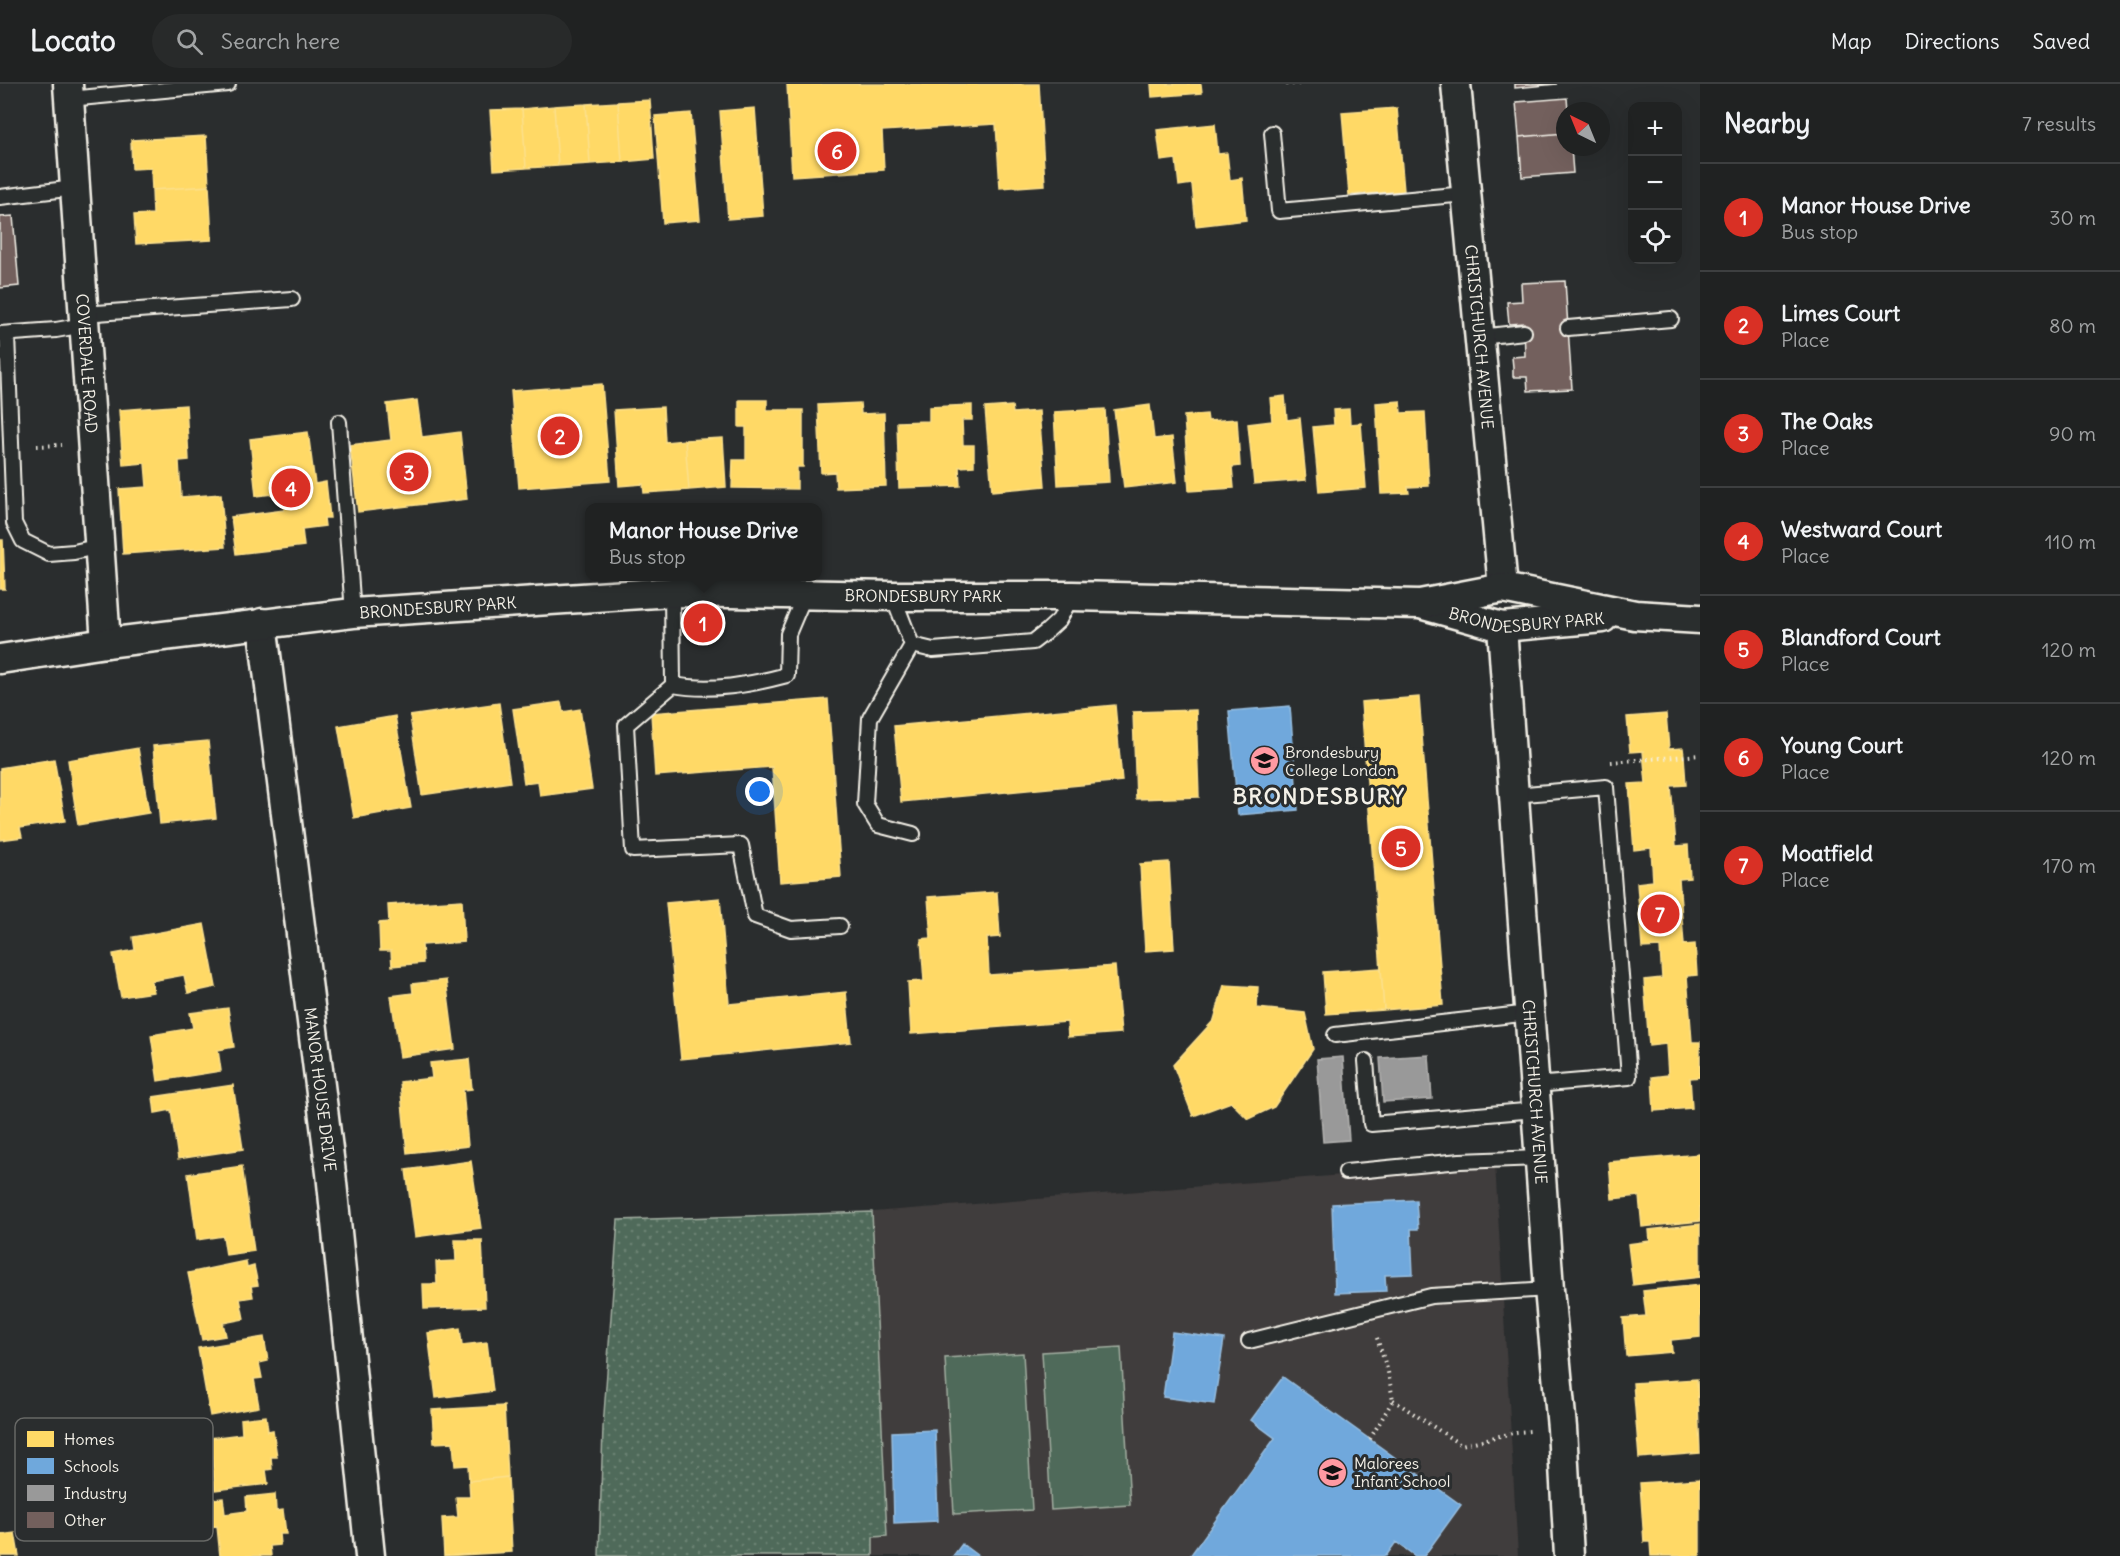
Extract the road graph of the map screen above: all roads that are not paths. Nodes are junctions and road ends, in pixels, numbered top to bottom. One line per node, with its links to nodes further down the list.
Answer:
1 (228, 84): 3 (lane)
2 (1456, 84): 6 (street, CHRISTCHURCH AVENUE)
3 (68, 91): 5 (street, COVERDALE ROAD)
4 (1272, 133): 6 (lane)
5 (75, 188): 7 (lane); 9 (street, COVERDALE ROAD)
6 (1466, 194): 14 (street, CHRISTCHURCH AVENUE)
7 (0, 197)
8 (292, 299): 9 (lane)
9 (84, 319): 13 (lane); 16 (street, COVERDALE ROAD)
10 (1671, 319): 11 (lane)
11 (1568, 328)
12 (1524, 332): 14 (lane)
13 (4, 334): 16 (lane)
14 (1480, 337): 17 (street, CHRISTCHURCH AVENUE)
15 (339, 422): 23 (lane)
16 (100, 546): 28 (street, COVERDALE ROAD)
17 (1503, 588): 22 (street, BRONDESBURY PARK); 24 (street, BRONDESBURY PARK)
18 (672, 592): 19 (street, BRONDESBURY PARK); 23 (street, BRONDESBURY PARK); 31 (lane)
19 (805, 594): 20 (street, BRONDESBURY PARK); 31 (lane)
20 (893, 596): 21 (street, BRONDESBURY PARK); 29 (lane)
21 (1072, 596): 22 (street, BRONDESBURY PARK); 29 (lane)
22 (1420, 604): 27 (street, BRONDESBURY PARK)
23 (353, 613): 26 (street, BRONDESBURY PARK)
24 (1635, 615): 25 (street, BRONDESBURY PARK); 27 (street, BRONDESBURY PARK)
25 (1700, 619)
26 (262, 623): 28 (street, BRONDESBURY PARK); 43 (street, MANOR HOUSE DRIVE)
27 (1502, 627): 32 (street, CHRISTCHURCH AVENUE)
28 (106, 644): 30 (street, BRONDESBURY PARK)
29 (912, 645): 33 (lane)
30 (0, 659)
31 (673, 685): 34 (lane)
32 (1514, 795): 35 (street, CHRISTCHURCH AVENUE); 38 (lane)
33 (913, 834)
34 (840, 926)
35 (1530, 1013): 36 (lane); 38 (street, CHRISTCHURCH AVENUE)
36 (1335, 1035)
37 (1366, 1060): 38 (lane)
38 (1536, 1098): 39 (street, CHRISTCHURCH AVENUE)
39 (1541, 1158): 40 (lane); 41 (street, CHRISTCHURCH AVENUE)
40 (1346, 1172)
41 (1549, 1289): 42 (lane); 44 (street, CHRISTCHURCH AVENUE)
42 (1249, 1341)
43 (370, 1556)
44 (1569, 1556)

